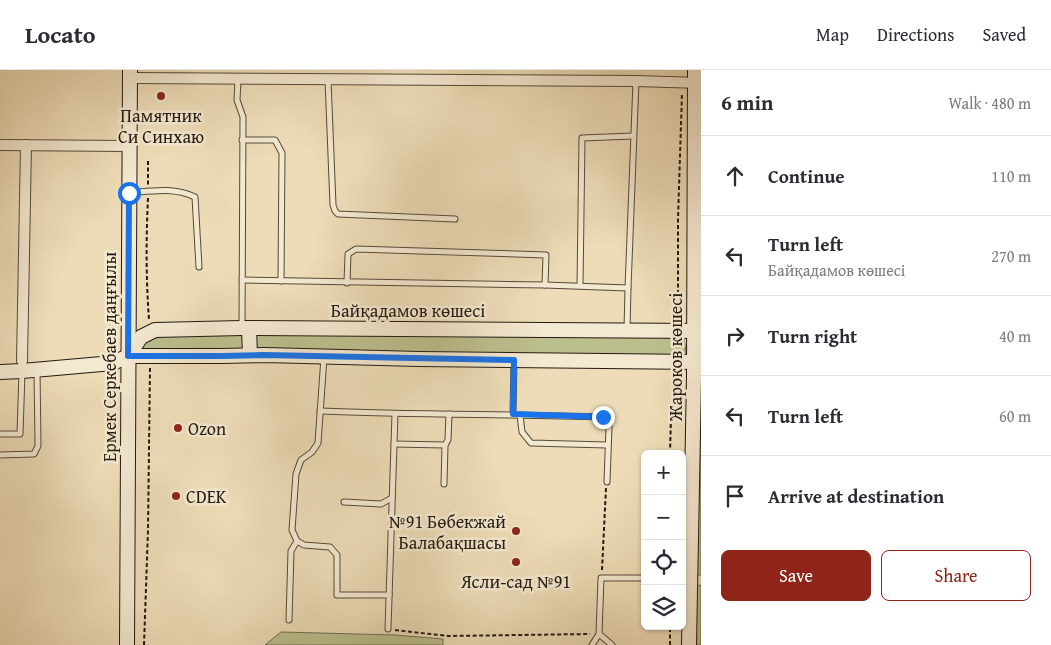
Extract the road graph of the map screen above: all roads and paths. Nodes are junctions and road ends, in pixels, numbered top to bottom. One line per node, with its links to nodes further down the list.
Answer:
1 (130, 74): 2 (street); 11 (street, Ермек Серкебаев даңғылы)
2 (238, 74): 5 (street); 8 (lane)
3 (429, 75): 5 (street); 6 (street)
4 (693, 79): 6 (street); 25 (path); 26 (street, Жароков көшесі)
5 (328, 80): 15 (lane)
6 (636, 81): 7 (lane)
7 (633, 136): 21 (lane); 22 (lane)
8 (242, 140): 17 (lane); 18 (lane)
9 (0, 145): 10 (street)
10 (26, 145): 11 (street); 35 (street)
11 (129, 146): 14 (street, Ермек Серкебаев даңғылы)
12 (148, 161): 13 (path)
13 (148, 191): 14 (lane); 16 (lane); 27 (path)
14 (129, 193): 29 (street, Ермек Серкебаев даңғылы)
15 (455, 219)
16 (199, 267)
17 (242, 280): 18 (lane); 23 (lane)
18 (281, 281): 19 (lane)
19 (347, 282): 20 (lane); 20 (lane)
20 (545, 285): 21 (lane)
21 (580, 286): 22 (lane)
22 (628, 288): 24 (lane)
23 (245, 328): 24 (street, Байқадамов көшесі); 27 (street, Байқадамов көшесі); 28 (street)
24 (627, 330): 25 (street, Байқадамов көшесі)
25 (678, 330): 26 (street, Байқадамов көшесі)
26 (698, 330): 34 (street, Жароков көшесі)
27 (150, 331): 29 (street)
28 (250, 355): 30 (street); 31 (street)
29 (128, 356): 30 (street); 36 (street); 62 (street, Ермек Серкебаев даңғылы)
30 (150, 356): 63 (path)
31 (324, 356): 32 (street); 38 (lane)
32 (514, 360): 33 (street); 41 (lane)
33 (675, 362): 34 (street); 47 (path)
34 (698, 362): 56 (street, Жароков көшесі)
35 (22, 366): 36 (street); 37 (street); 43 (lane)
36 (36, 370): 48 (lane)
37 (0, 372)
38 (320, 412): 39 (lane); 53 (lane)
39 (395, 414): 40 (lane); 44 (lane)
40 (449, 414): 41 (lane); 45 (lane)
41 (513, 414): 42 (lane)
42 (520, 414): 46 (lane); 46 (lane)
43 (0, 434)
44 (394, 444): 45 (lane); 51 (lane)
45 (445, 445): 50 (lane)
46 (607, 446): 49 (lane)
47 (670, 450)
48 (0, 455)
49 (607, 482): 54 (path)
50 (444, 484)
51 (392, 498): 52 (lane); 57 (lane)
52 (344, 502)
53 (297, 541): 57 (lane); 58 (lane)
54 (601, 578): 55 (lane); 61 (lane)
55 (641, 578)
56 (691, 578): 67 (street, Жароков көшесі)
57 (389, 595): 59 (lane)
58 (289, 620)
59 (388, 630): 61 (path)
60 (670, 630): 66 (path)
61 (599, 634): 64 (lane); 65 (lane)
62 (127, 645)
63 (144, 645)
64 (592, 645)
65 (612, 645)
66 (670, 645)
67 (689, 645)

